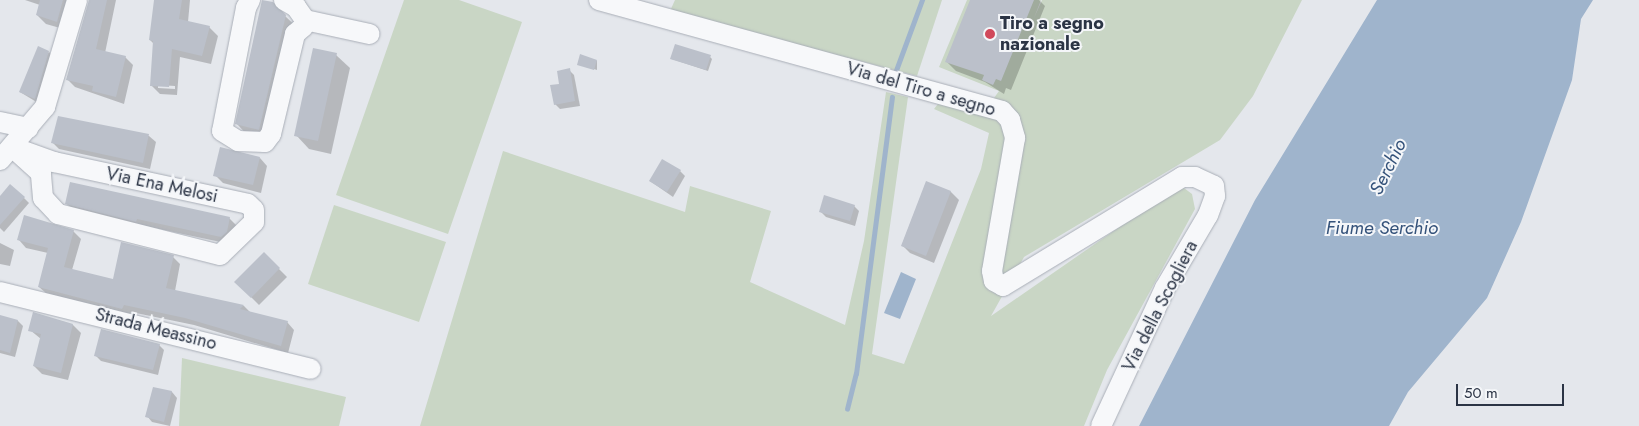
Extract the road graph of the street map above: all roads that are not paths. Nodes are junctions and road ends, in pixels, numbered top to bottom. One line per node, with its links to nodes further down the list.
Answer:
1 (77, 0): 8 (street)
2 (250, 0): 5 (street)
3 (284, 0): 5 (street)
4 (599, 0): 10 (street, Via del Tiro a segno)
5 (305, 20): 6 (street)
6 (370, 34)
7 (0, 122): 8 (street)
8 (28, 128): 9 (street)
9 (6, 154): 9 (street, Via Ena Melosi)
10 (1214, 186): 13 (street, Via della Scogliera)
11 (0, 292): 12 (street, Strada Meassino)
12 (311, 369)
13 (1101, 426)

